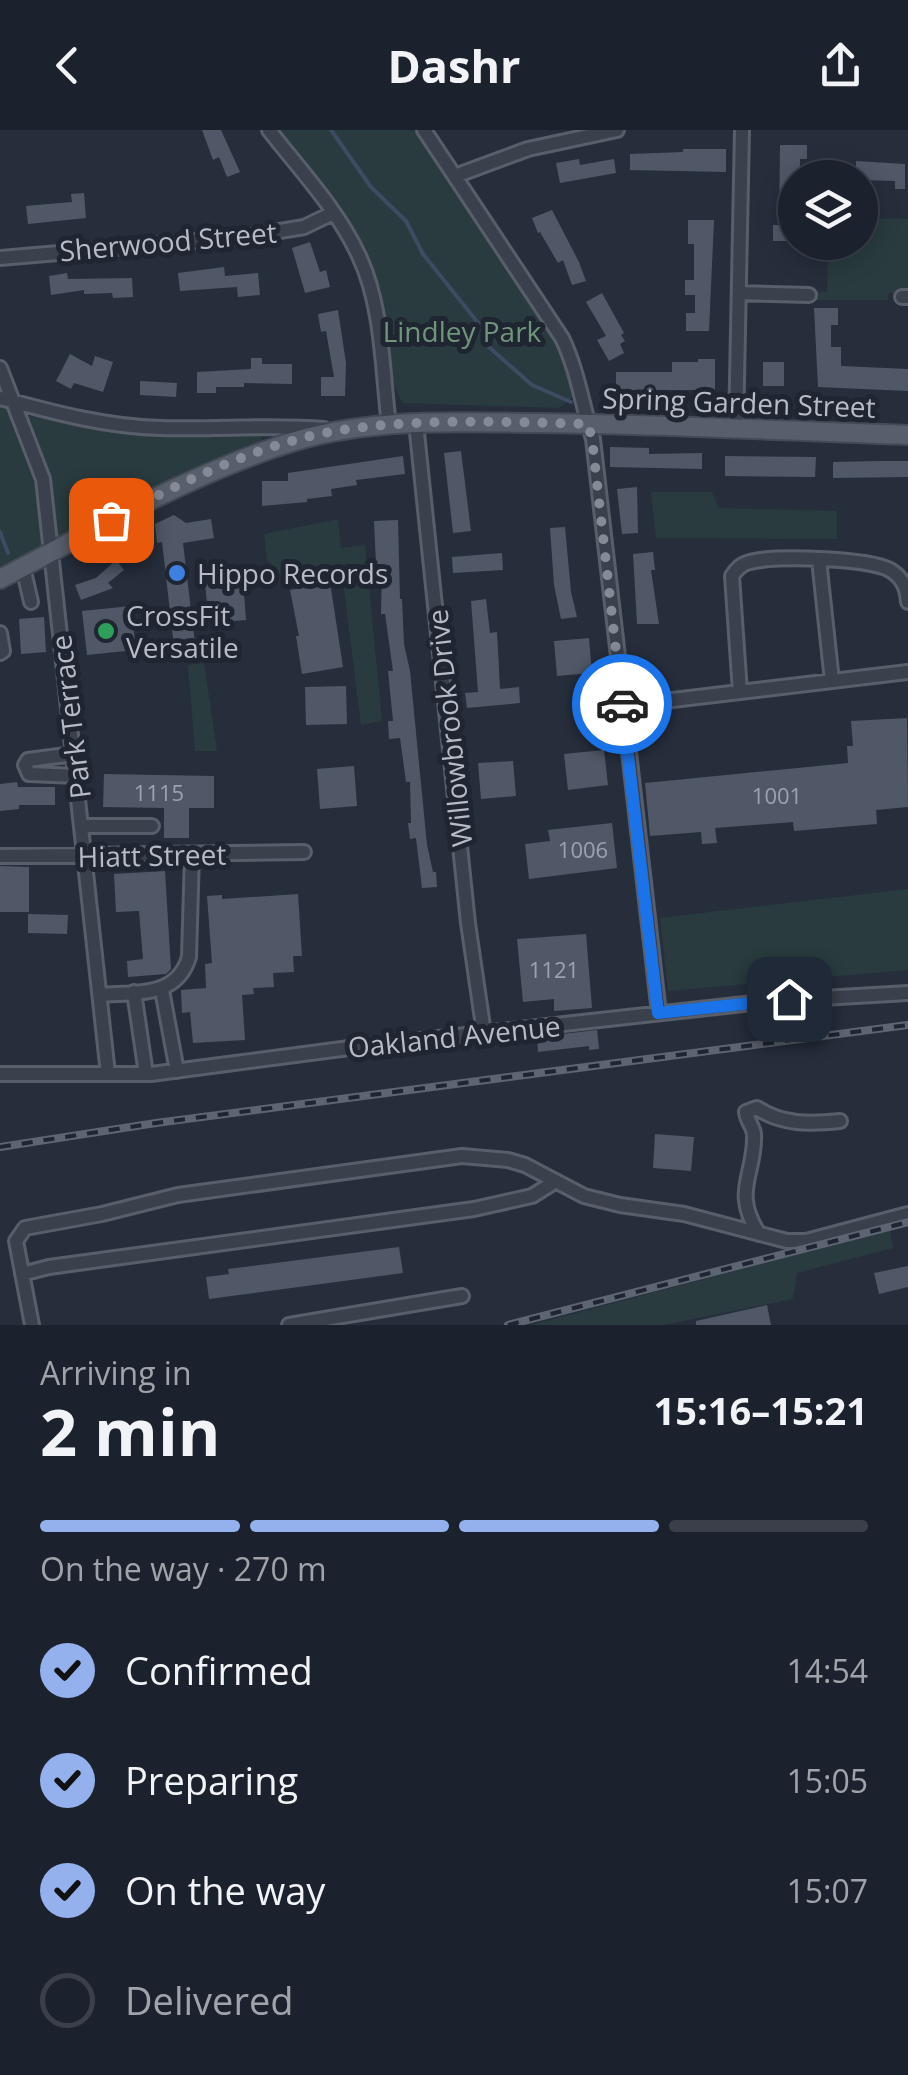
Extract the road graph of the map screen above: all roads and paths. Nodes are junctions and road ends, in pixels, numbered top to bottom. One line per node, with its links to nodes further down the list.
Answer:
1 (268, 130): 6 (street)
2 (424, 130): 5 (street)
3 (616, 130): 5 (street)
4 (742, 130): 8 (street)
5 (456, 176): 14 (street)
6 (333, 213): 7 (street, Sherwood Street); 15 (street)
7 (0, 258)
8 (739, 292): 9 (street); 16 (street)
9 (809, 295)
10 (0, 368): 12 (street, Park Terrace)
11 (0, 398): 12 (street)
12 (16, 402): 17 (street); 19 (street, Park Terrace)
13 (416, 423): 14 (main road, Spring Garden Street); 15 (main road, Spring Garden Street); 44 (street, Willowbrook Drive)
14 (588, 424): 16 (main road, Spring Garden Street); 30 (street)
15 (389, 425): 17 (main road, Spring Garden Street)
16 (736, 430): 18 (main road, Spring Garden Street)
17 (337, 431): 19 (main road, Spring Garden Street)
18 (908, 435)
19 (51, 552): 21 (main road, Spring Garden Street); 31 (street, Park Terrace)
20 (819, 560): 24 (street); 28 (street); 29 (street)
21 (22, 567): 22 (main road, Spring Garden Street); 23 (street)
22 (0, 579)
23 (31, 602)
24 (908, 602)
25 (0, 633): 26 (street)
26 (0, 652)
27 (908, 672): 28 (street)
28 (832, 681): 29 (street)
29 (740, 692): 30 (street)
30 (622, 706): 43 (street)
31 (74, 754): 32 (street, Park Terrace); 32 (street)
32 (77, 776): 33 (street, Park Terrace)
33 (82, 826): 34 (street); 38 (street, Park Terrace)
34 (152, 826)
35 (304, 852): 36 (street, Hiatt Street)
36 (192, 854): 38 (street, Hiatt Street); 39 (street)
37 (0, 856): 38 (street, Hiatt Street)
38 (86, 856): 42 (street, Park Terrace)
39 (162, 990): 40 (street); 45 (street)
40 (134, 992): 42 (street); 48 (street)
41 (908, 992): 43 (street, Oakland Avenue)
42 (100, 995): 47 (street, Park Terrace)
43 (658, 1013): 44 (street, Oakland Avenue)
44 (484, 1033): 45 (street, Oakland Avenue)
45 (177, 1071): 48 (street, Oakland Avenue)
46 (0, 1074): 47 (street, Oakland Avenue)
47 (108, 1074): 48 (street, Oakland Avenue)
48 (146, 1074)
49 (840, 1121): 52 (street)
50 (556, 1181): 52 (street); 53 (street); 53 (street)
51 (908, 1214): 52 (street)
52 (759, 1234)
53 (22, 1274): 55 (street)
54 (462, 1296): 56 (street)
55 (32, 1325)
56 (289, 1325)

